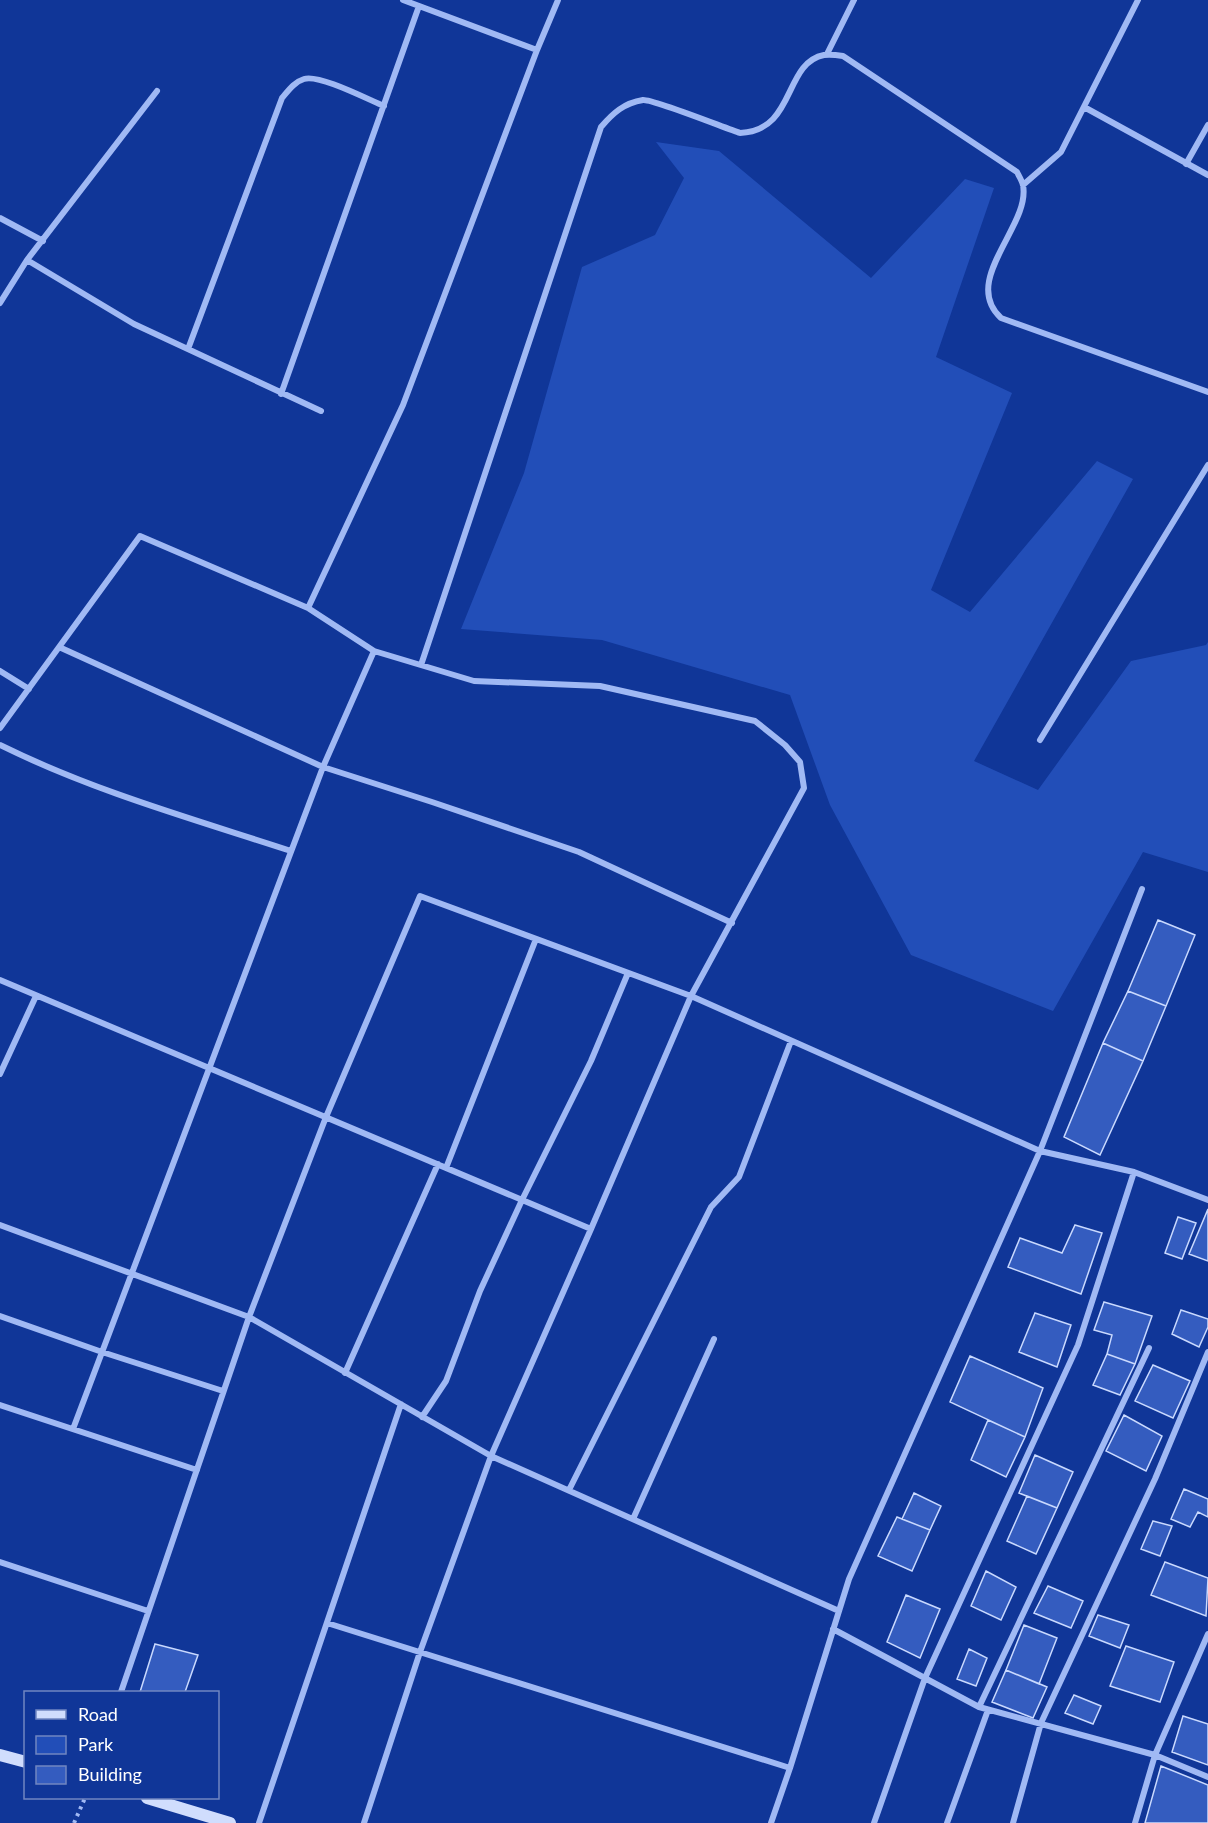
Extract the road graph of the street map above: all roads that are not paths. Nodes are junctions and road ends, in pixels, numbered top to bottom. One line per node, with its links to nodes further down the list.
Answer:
1 (403, 0): 5 (street)
2 (558, 0): 6 (street)
3 (854, 0): 7 (street)
4 (1138, 0): 10 (street)
5 (419, 6): 6 (street); 9 (street)
6 (537, 50): 24 (street)
7 (827, 54): 14 (street); 27 (street)
8 (157, 92): 16 (street)
9 (384, 106): 19 (street); 21 (street)
10 (1084, 107): 12 (street); 14 (street)
11 (1208, 125): 12 (street)
12 (1186, 164): 13 (street)
13 (1208, 175)
14 (1023, 185): 20 (street)
15 (0, 218): 16 (street)
16 (43, 241): 17 (street)
17 (27, 260): 18 (street); 19 (street)
18 (0, 303)
19 (188, 349): 21 (street)
20 (1208, 392)
21 (281, 394): 22 (street)
22 (321, 411)
23 (1208, 465): 31 (street)
24 (308, 608): 25 (street); 26 (street)
25 (59, 647): 29 (street); 33 (street)
26 (374, 651): 27 (street); 33 (street)
27 (421, 665): 36 (street)
28 (0, 671): 29 (street)
29 (29, 689): 30 (street)
30 (0, 728)
31 (1040, 740)
32 (0, 746): 34 (street)
33 (323, 767): 34 (street); 36 (street)
34 (291, 851): 43 (street)
35 (1142, 889): 46 (street)
36 (732, 923): 41 (street)
37 (536, 939): 38 (street); 45 (street); 48 (street)
38 (628, 973): 41 (street); 50 (street)
39 (0, 980): 40 (street)
40 (36, 996): 43 (street); 44 (street)
41 (691, 996): 42 (street); 53 (street)
42 (791, 1041): 46 (street); 69 (street)
43 (209, 1068): 45 (street); 54 (street)
44 (0, 1074)
45 (326, 1117): 47 (street); 56 (street)
46 (1040, 1151): 49 (street); 73 (street)
47 (438, 1164): 48 (street); 61 (street)
48 (446, 1168): 50 (street)
49 (1134, 1172): 51 (street); 78 (street)
50 (522, 1200): 53 (street); 65 (street)
51 (1208, 1200)
52 (0, 1225): 54 (street)
53 (591, 1229): 67 (street)
54 (132, 1274): 56 (street); 59 (street)
55 (0, 1316): 59 (street)
56 (249, 1317): 61 (street); 62 (street)
57 (714, 1339): 70 (street)
58 (1149, 1348): 80 (street)
59 (102, 1352): 62 (street); 66 (street)
60 (1208, 1352): 82 (street)
61 (345, 1373): 63 (street)
62 (223, 1391): 68 (street)
63 (400, 1404): 65 (street); 74 (street)
64 (0, 1405): 66 (street)
65 (422, 1417): 67 (street)
66 (73, 1429): 68 (street)
67 (491, 1456): 69 (street); 77 (street)
68 (197, 1470): 72 (street)
69 (569, 1490): 70 (street)
70 (633, 1519): 73 (street)
71 (0, 1562): 72 (street)
72 (148, 1611): 79 (street)
73 (839, 1611): 75 (street)
74 (327, 1623): 77 (street); 90 (street)
75 (833, 1629): 78 (street); 86 (street)
76 (1208, 1634): 84 (street)
77 (420, 1652): 86 (street); 91 (street)
78 (925, 1678): 80 (street); 93 (street)
79 (121, 1691)
80 (979, 1707): 81 (street)
81 (988, 1710): 82 (street); 94 (street)
82 (1041, 1723): 84 (street); 95 (street)
83 (0, 1755): 85 (main road)
84 (1155, 1755): 87 (street); 96 (street)
85 (24, 1761)
86 (790, 1768): 92 (street)
87 (1208, 1777)
88 (153, 1799): 89 (main road)
89 (230, 1823)
90 (259, 1823)
91 (364, 1823)
92 (771, 1823)
93 (874, 1823)
94 (947, 1823)
95 (1013, 1823)
96 (1135, 1823)

